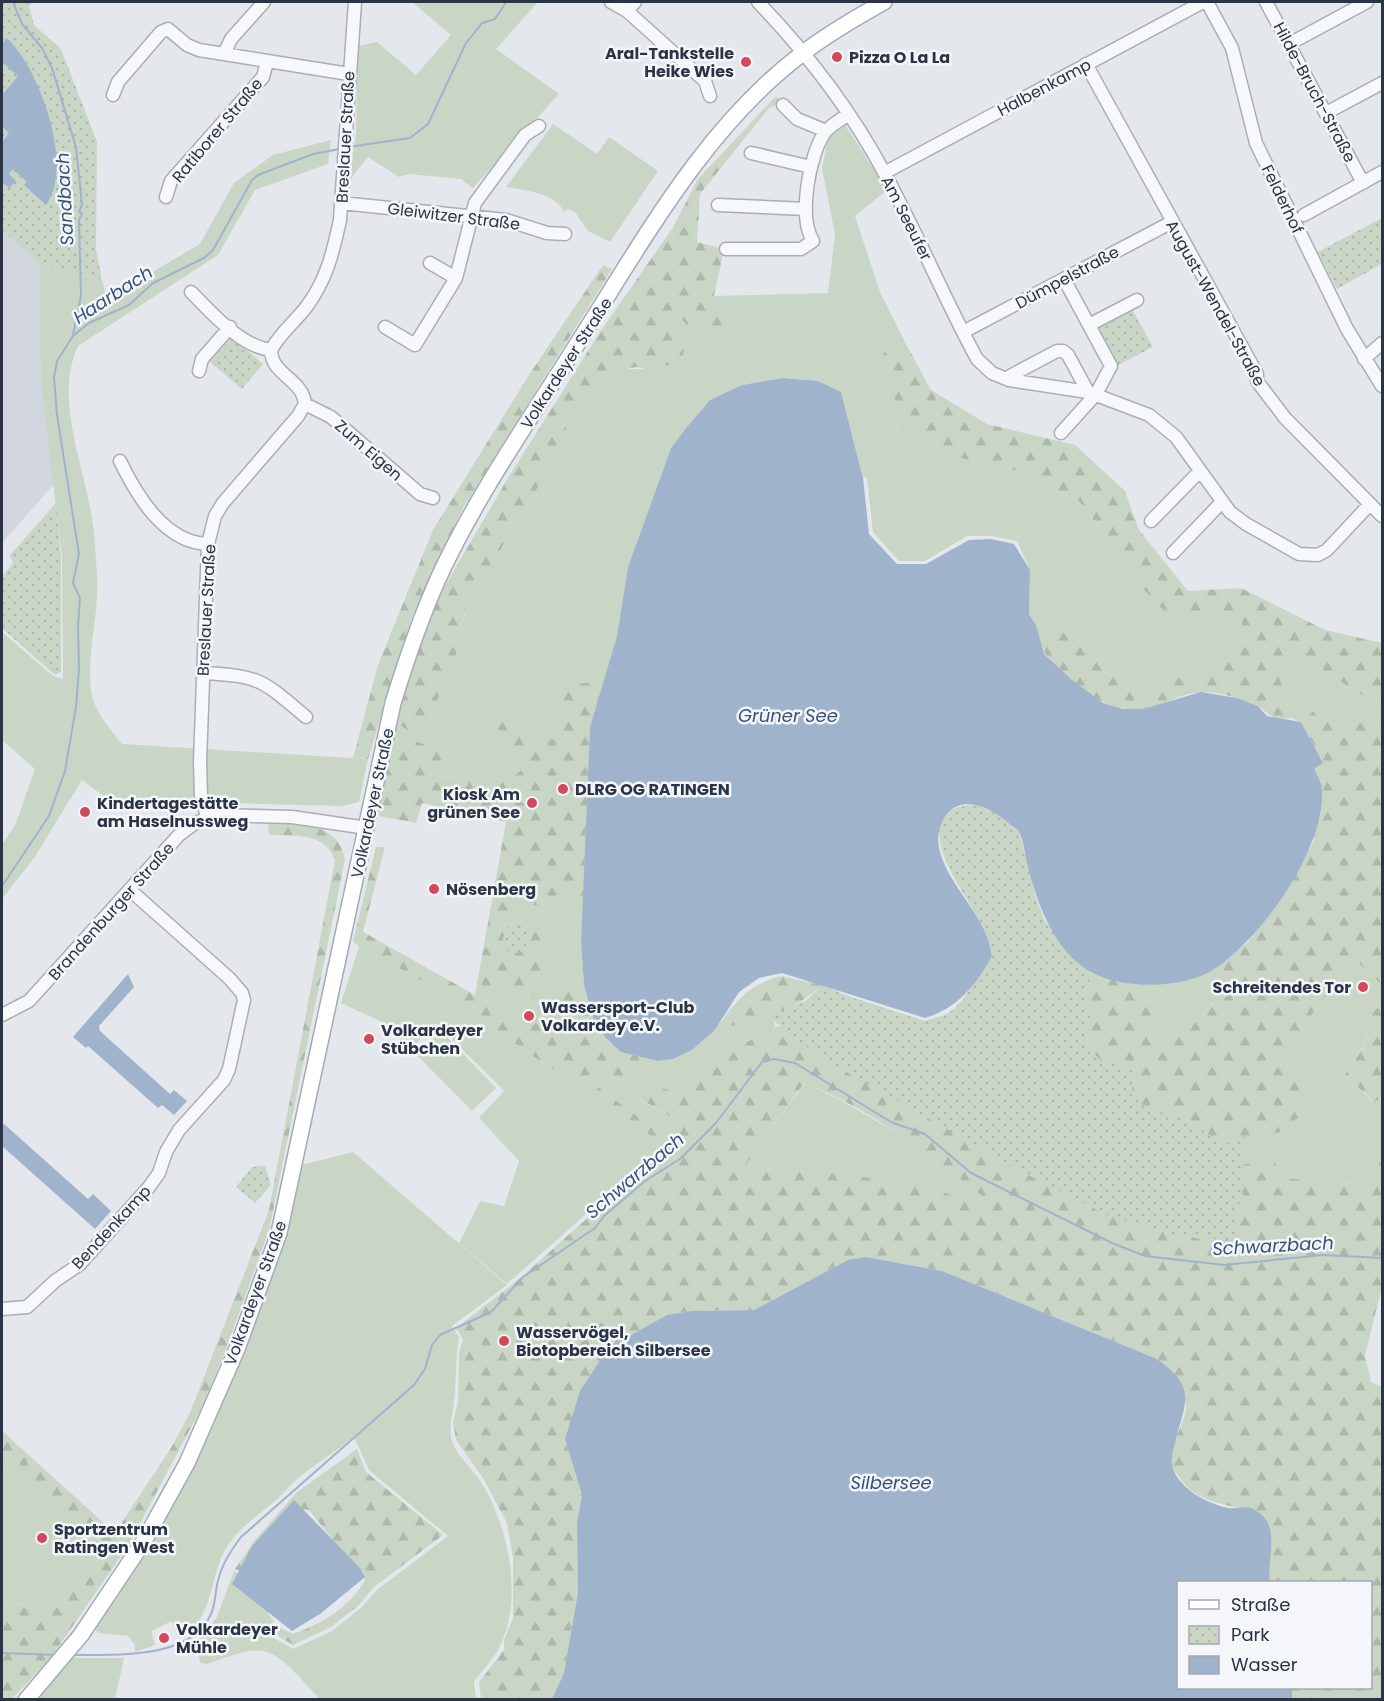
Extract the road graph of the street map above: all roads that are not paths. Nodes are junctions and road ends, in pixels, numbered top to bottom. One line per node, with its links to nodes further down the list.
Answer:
1 (264, 2): 13 (street)
2 (355, 2): 16 (street, Breslauer Straße)
3 (611, 2): 10 (street)
4 (758, 2): 12 (street, Am Seeufer)
5 (884, 2): 12 (main road, Volkardeyer Straße)
6 (1203, 2): 15 (street, Halbenkamp)
7 (1208, 2): 50 (street, Felderhof)
8 (1266, 2): 11 (street, Hilde-Bruch-Straße)
9 (1367, 2): 11 (street)
10 (631, 6): 19 (street)
11 (1289, 44): 21 (street, Hilde-Bruch-Straße)
12 (804, 52): 22 (street, Am Seeufer); 69 (main road, Volkardeyer Straße)
13 (224, 54): 14 (street); 18 (street)
14 (267, 62): 16 (street); 30 (street, Ratiborer Straße)
15 (1086, 64): 28 (street, Halbenkamp); 36 (street, August-Wendel-Straße)
16 (349, 74): 31 (street, Breslauer Straße)
17 (1383, 83): 21 (street)
18 (113, 95)
19 (710, 96)
20 (783, 105): 24 (street)
21 (1326, 113): 29 (street, Hilde-Bruch-Straße)
22 (847, 115): 24 (street); 28 (street, Am Seeufer)
23 (539, 126): 34 (street)
24 (826, 131): 26 (street)
25 (751, 153): 26 (street)
26 (810, 167): 33 (street)
27 (1383, 172): 29 (street)
28 (884, 173): 47 (street, Am Seeufer)
29 (1363, 183): 35 (street)
30 (166, 197)
31 (341, 203): 34 (street, Gleiwitzer Straße); 49 (street, Breslauer Straße)
32 (718, 205): 33 (street)
33 (806, 209): 38 (street)
34 (470, 215): 37 (street, Gleiwitzer Straße); 40 (street)
35 (1304, 215)
36 (1172, 222): 41 (street, Dümpelstraße); 61 (street, August-Wendel-Straße)
37 (565, 234)
38 (726, 249)
39 (430, 262): 40 (street)
40 (456, 278): 46 (street)
41 (1064, 279): 44 (street); 47 (street, Dümpelstraße)
42 (191, 292): 45 (street)
43 (1137, 300): 44 (street)
44 (1089, 325): 54 (street)
45 (230, 327): 49 (street); 51 (street)
46 (385, 327)
47 (963, 332): 52 (street, Am Seeufer)
48 (1383, 343): 50 (street)
49 (271, 350): 55 (street)
50 (1364, 359): 53 (street, Felderhof)
51 (199, 371)
52 (1009, 380): 54 (street, Am Seeufer); 54 (street)
53 (1383, 386)
54 (1092, 393): 56 (street); 58 (street, Am Seeufer)
55 (304, 404): 59 (street, Zum Eigen); 64 (street, Breslauer Straße)
56 (1061, 433)
57 (120, 461): 64 (street)
58 (1200, 471): 60 (street, Am Seeufer); 63 (street)
59 (433, 498)
60 (1221, 503): 61 (street, Am Seeufer); 65 (street)
61 (1370, 504): 62 (street, August-Wendel-Straße)
62 (1383, 516)
63 (1151, 521)
64 (208, 544): 66 (street, Breslauer Straße)
65 (1173, 553)
66 (203, 673): 67 (street); 68 (street, Breslauer Straße)
67 (306, 717)
68 (207, 817): 69 (street); 70 (street, Brandenburger Straße)
69 (367, 828): 73 (main road, Volkardeyer Straße)
70 (129, 890): 71 (street, Brandenburger Straße); 72 (street, Bendenkamp)
71 (2, 1015)
72 (2, 1309)
73 (26, 1700)

